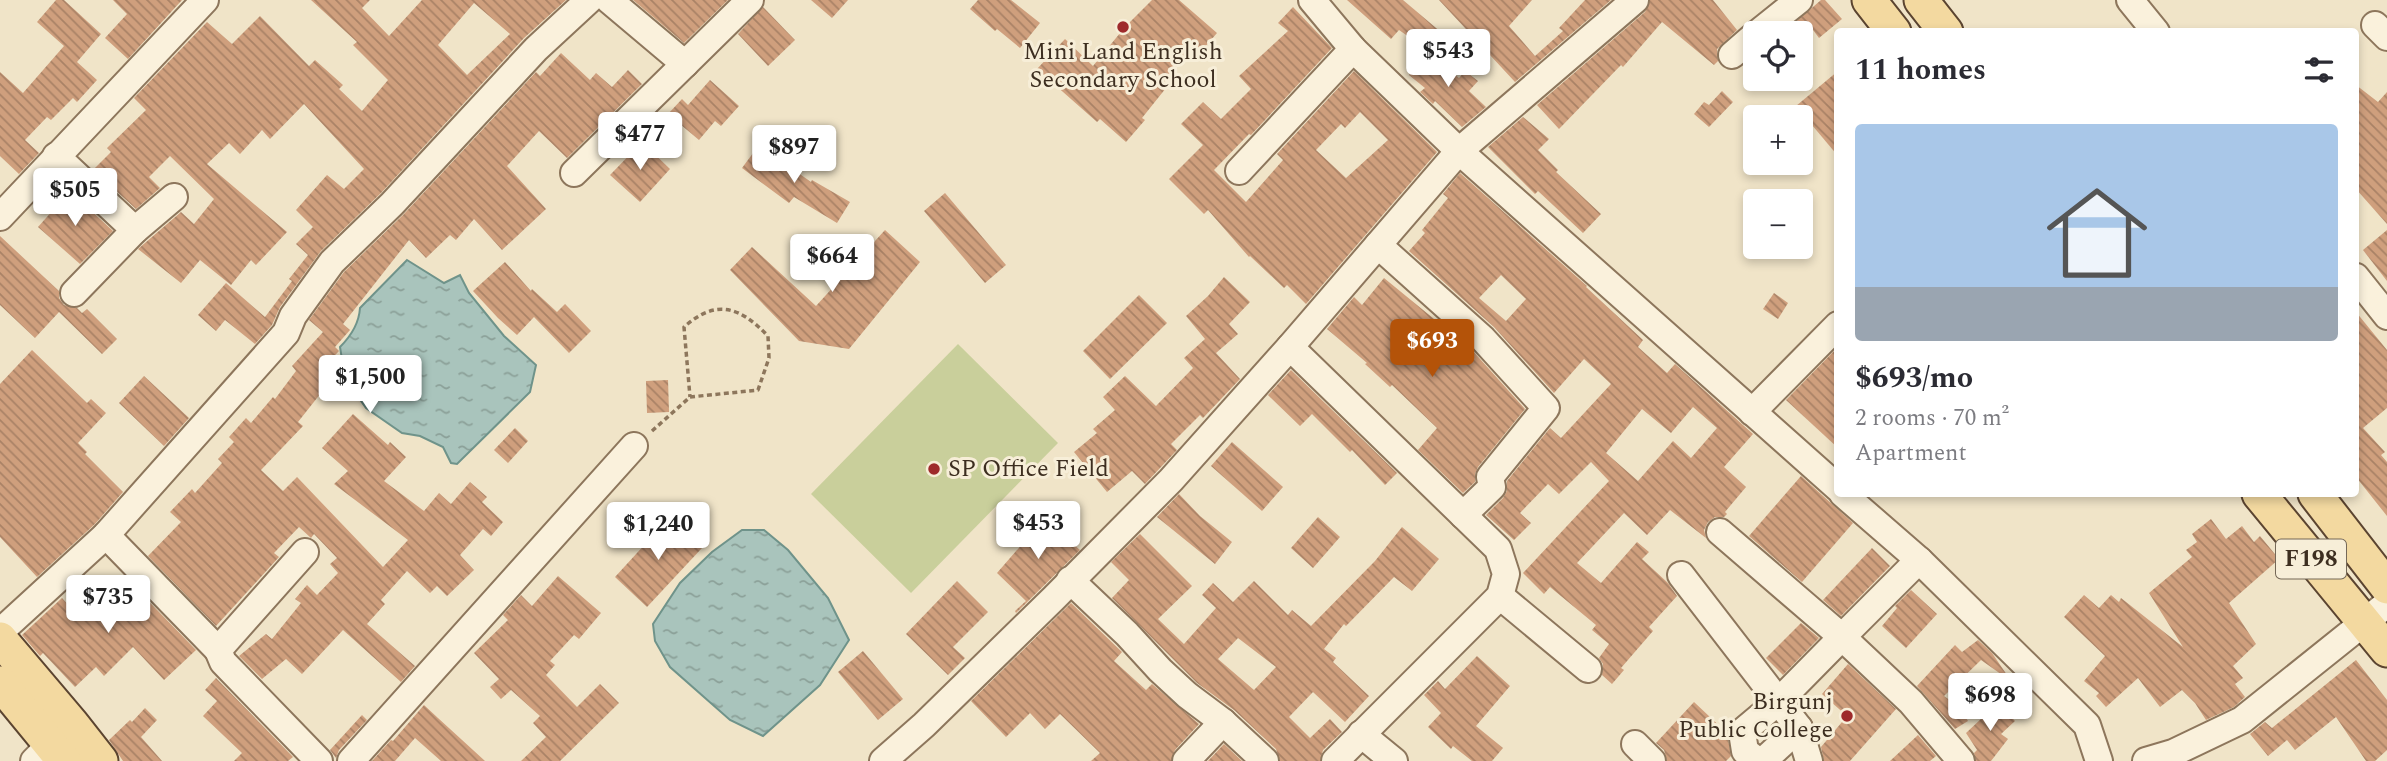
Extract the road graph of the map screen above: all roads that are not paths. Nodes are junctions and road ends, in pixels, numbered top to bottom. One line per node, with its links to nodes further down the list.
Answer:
1 (205, 0): 20 (street)
2 (589, 0): 40 (street)
3 (609, 0): 18 (street)
4 (750, 0): 18 (street)
5 (1312, 0): 16 (street)
6 (1635, 0): 19 (street)
7 (1798, 0): 11 (street)
8 (1869, 0): 12 (main road)
9 (1921, 0): 13 (main road)
10 (2130, 0): 14 (street)
11 (1773, 21)
12 (1891, 28)
13 (1943, 28)
14 (2153, 28)
15 (1743, 46): 17 (street)
16 (1353, 49): 19 (street); 21 (street)
17 (1732, 55)
18 (685, 64): 22 (street)
19 (1459, 151): 26 (street); 32 (street)
20 (56, 156): 24 (street); 25 (street)
21 (1239, 171)
22 (574, 173)
23 (174, 197): 25 (street)
24 (0, 217)
25 (135, 230): 28 (street)
26 (1378, 245): 31 (street); 38 (street)
27 (2359, 281): 29 (street)
28 (74, 293)
29 (2387, 316)
30 (1834, 329): 32 (street)
31 (1290, 347): 38 (street); 44 (street)
32 (1752, 412): 34 (street)
33 (634, 446): 63 (street)
34 (1834, 484)
35 (1846, 497): 42 (street)
36 (2262, 497): 47 (main road, F198)
37 (2317, 497): 45 (main road, F198)
38 (1464, 515): 46 (street)
39 (1720, 532): 49 (street)
40 (106, 535): 48 (street); 51 (street)
41 (304, 552): 51 (street)
42 (1919, 560): 49 (street); 71 (street)
43 (1681, 575): 55 (street)
44 (1070, 580): 56 (street); 64 (street)
45 (2387, 587)
46 (1500, 596): 53 (street); 58 (street)
47 (2376, 614): 52 (main road, F198); 72 (street)
48 (0, 632)
49 (1842, 637): 55 (street); 70 (street)
50 (0, 639): 59 (main road)
51 (218, 650): 62 (street)
52 (2387, 650)
53 (1588, 669)
54 (0, 683): 59 (main road)
55 (1779, 701): 57 (street); 60 (street)
56 (1223, 722): 65 (street); 66 (street)
57 (1799, 728): 60 (street); 69 (street)
58 (1361, 734): 67 (street); 68 (street)
59 (55, 747): 61 (main road)
60 (1750, 759)
61 (101, 761)
62 (319, 761)
63 (351, 761)
64 (883, 761)
65 (1186, 761)
66 (1265, 761)
67 (1335, 761)
68 (1395, 761)
69 (1809, 761)
70 (1961, 761)
71 (2099, 761)
72 (2146, 761)

